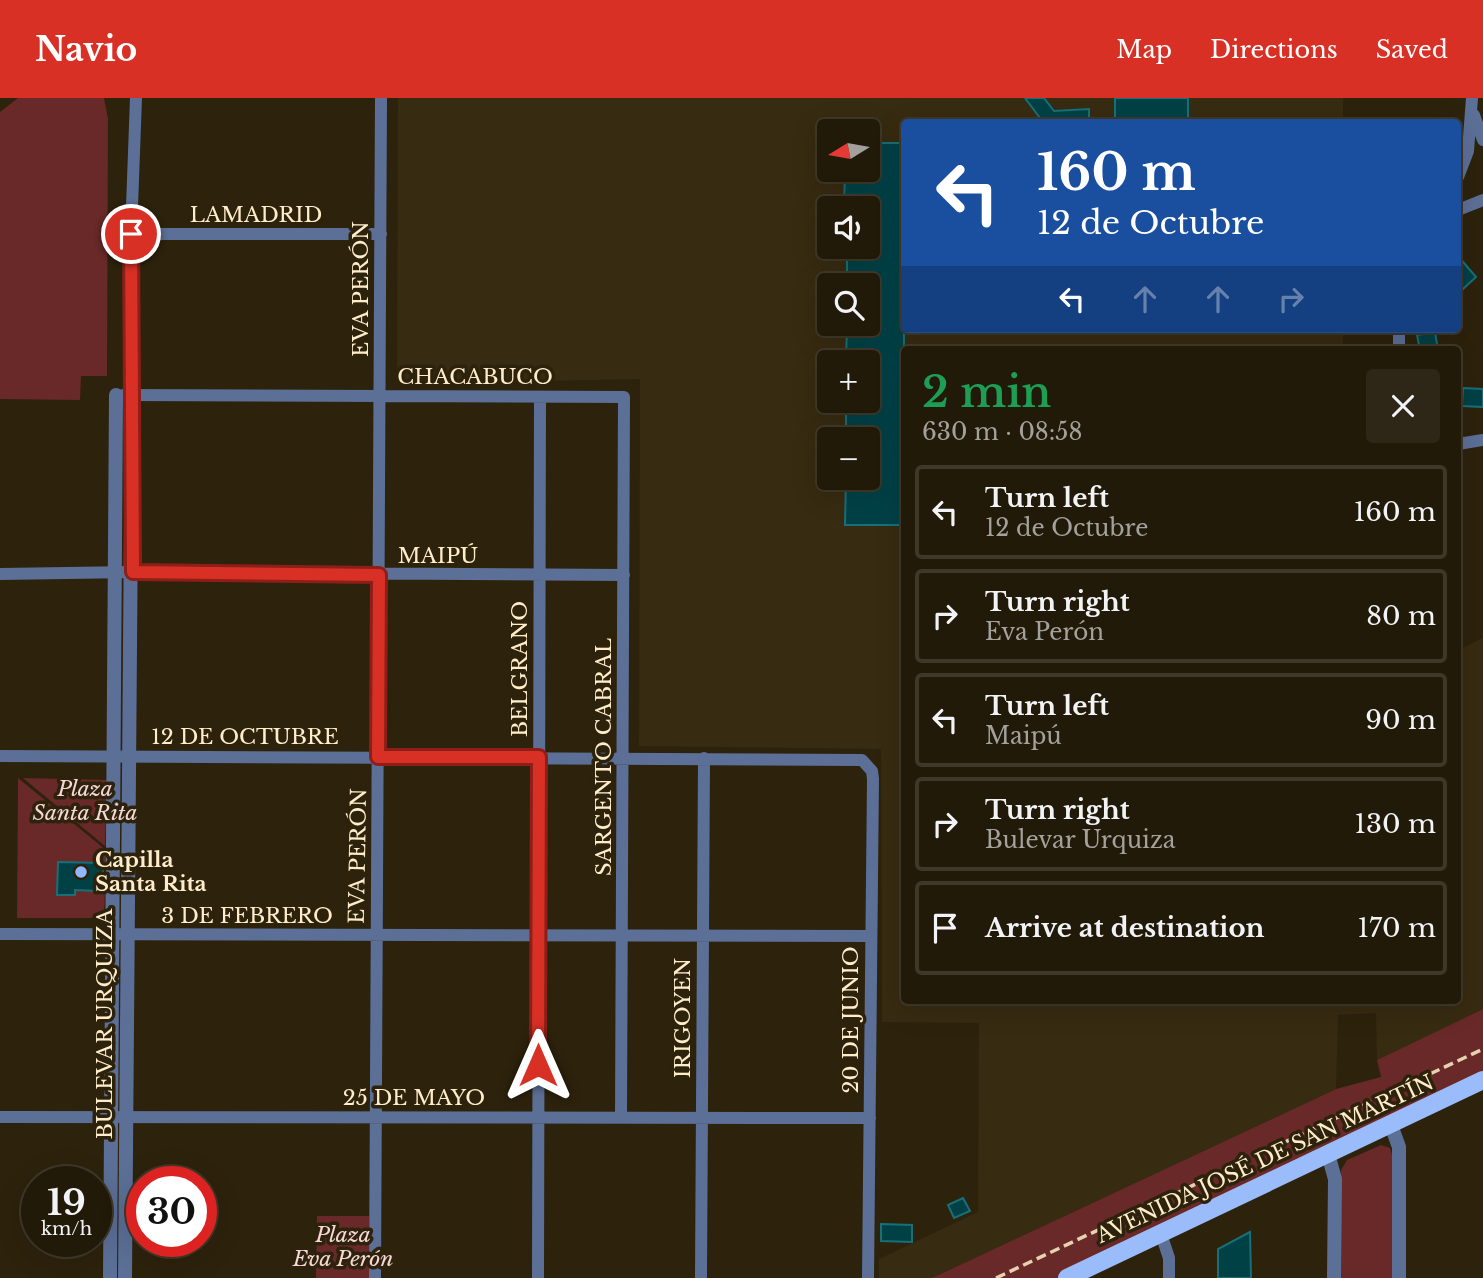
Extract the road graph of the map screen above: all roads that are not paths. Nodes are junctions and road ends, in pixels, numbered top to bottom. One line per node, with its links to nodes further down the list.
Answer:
1 (136, 98): 8 (street, BULEVAR URQUIZA)
2 (381, 98): 9 (street, EVA PERÓN)
3 (1472, 103): 4 (street); 5 (street)
4 (1483, 140)
5 (1461, 169)
6 (1483, 200): 7 (street)
7 (1461, 209)
8 (131, 234): 9 (street, LAMADRID); 11 (street, BULEVAR URQUIZA)
9 (381, 234): 12 (street, EVA PERÓN)
10 (116, 395): 11 (street, CHACABUCO); 17 (street, BULEVAR URQUIZA)
11 (132, 395): 12 (street, CHACABUCO); 18 (street, BULEVAR URQUIZA)
12 (380, 396): 13 (street, CHACABUCO); 20 (street, EVA PERÓN)
13 (540, 397): 14 (street, CHACABUCO); 21 (street, BELGRANO)
14 (624, 397): 22 (street, SARGENTO CABRAL)
15 (1483, 440): 16 (street)
16 (1461, 444)
17 (116, 572): 18 (street, MAIPÚ); 19 (street, MAIPÚ); 24 (street, BULEVAR URQUIZA)
18 (133, 572): 20 (street, MAIPÚ); 25 (street, BULEVAR URQUIZA)
19 (0, 574)
20 (379, 575): 21 (street, MAIPÚ); 26 (street, EVA PERÓN)
21 (539, 575): 22 (street, MAIPÚ); 27 (street, BELGRANO)
22 (624, 575): 28 (street, SARGENTO CABRAL)
23 (0, 756): 24 (street, 12 DE OCTUBRE)
24 (114, 756): 25 (street, 12 DE OCTUBRE); 32 (street, BULEVAR URQUIZA)
25 (129, 757): 26 (street, 12 DE OCTUBRE); 32 (street, BULEVAR URQUIZA)
26 (378, 757): 27 (street, 12 DE OCTUBRE); 33 (street, EVA PERÓN)
27 (539, 757): 28 (street, 12 DE OCTUBRE); 34 (street, BELGRANO)
28 (623, 758): 29 (street, 12 DE OCTUBRE); 36 (street, SARGENTO CABRAL)
29 (704, 758): 30 (street, 12 DE OCTUBRE); 37 (street, IRIGOYEN)
30 (867, 765): 35 (street, 20 DE JUNIO)
31 (0, 934): 32 (street, 3 DE FEBRERO)
32 (119, 934): 33 (street, 3 DE FEBRERO); 40 (street, BULEVAR URQUIZA)
33 (376, 936): 34 (street, 3 DE FEBRERO); 44 (street, EVA PERÓN)
34 (539, 936): 36 (street, 3 DE FEBRERO); 41 (street, BELGRANO)
35 (871, 936): 37 (street, 3 DE FEBRERO); 45 (street, 20 DE JUNIO)
36 (622, 937): 37 (street, 3 DE FEBRERO); 42 (street, SARGENTO CABRAL)
37 (703, 937): 43 (street, IRIGOYEN)
38 (1483, 1080): 46 (main road, AVENIDA JOSÉ DE SAN MARTÍN)
39 (0, 1116): 40 (street, 25 DE MAYO)
40 (118, 1117): 44 (street, 25 DE MAYO); 49 (street, BULEVAR URQUIZA); 50 (street, BULEVAR URQUIZA)
41 (538, 1117): 42 (street, 25 DE MAYO); 44 (street, 25 DE MAYO); 52 (street, BELGRANO)
42 (621, 1117): 43 (street, 25 DE MAYO)
43 (702, 1117): 45 (street, 25 DE MAYO); 53 (street, IRIGOYEN)
44 (376, 1118): 51 (street, EVA PERÓN)
45 (870, 1118): 54 (street, 20 DE JUNIO)
46 (1391, 1125): 47 (main road, AVENIDA JOSÉ DE SAN MARTÍN); 58 (street)
47 (1328, 1154): 48 (main road, AVENIDA JOSÉ DE SAN MARTÍN); 57 (street)
48 (1161, 1234): 55 (main road, AVENIDA JOSÉ DE SAN MARTÍN); 56 (street)
49 (110, 1278)
50 (125, 1278)
51 (375, 1278)
52 (538, 1278)
53 (701, 1278)
54 (868, 1278)
55 (1067, 1278)
56 (1169, 1278)
57 (1334, 1278)
58 (1399, 1278)

